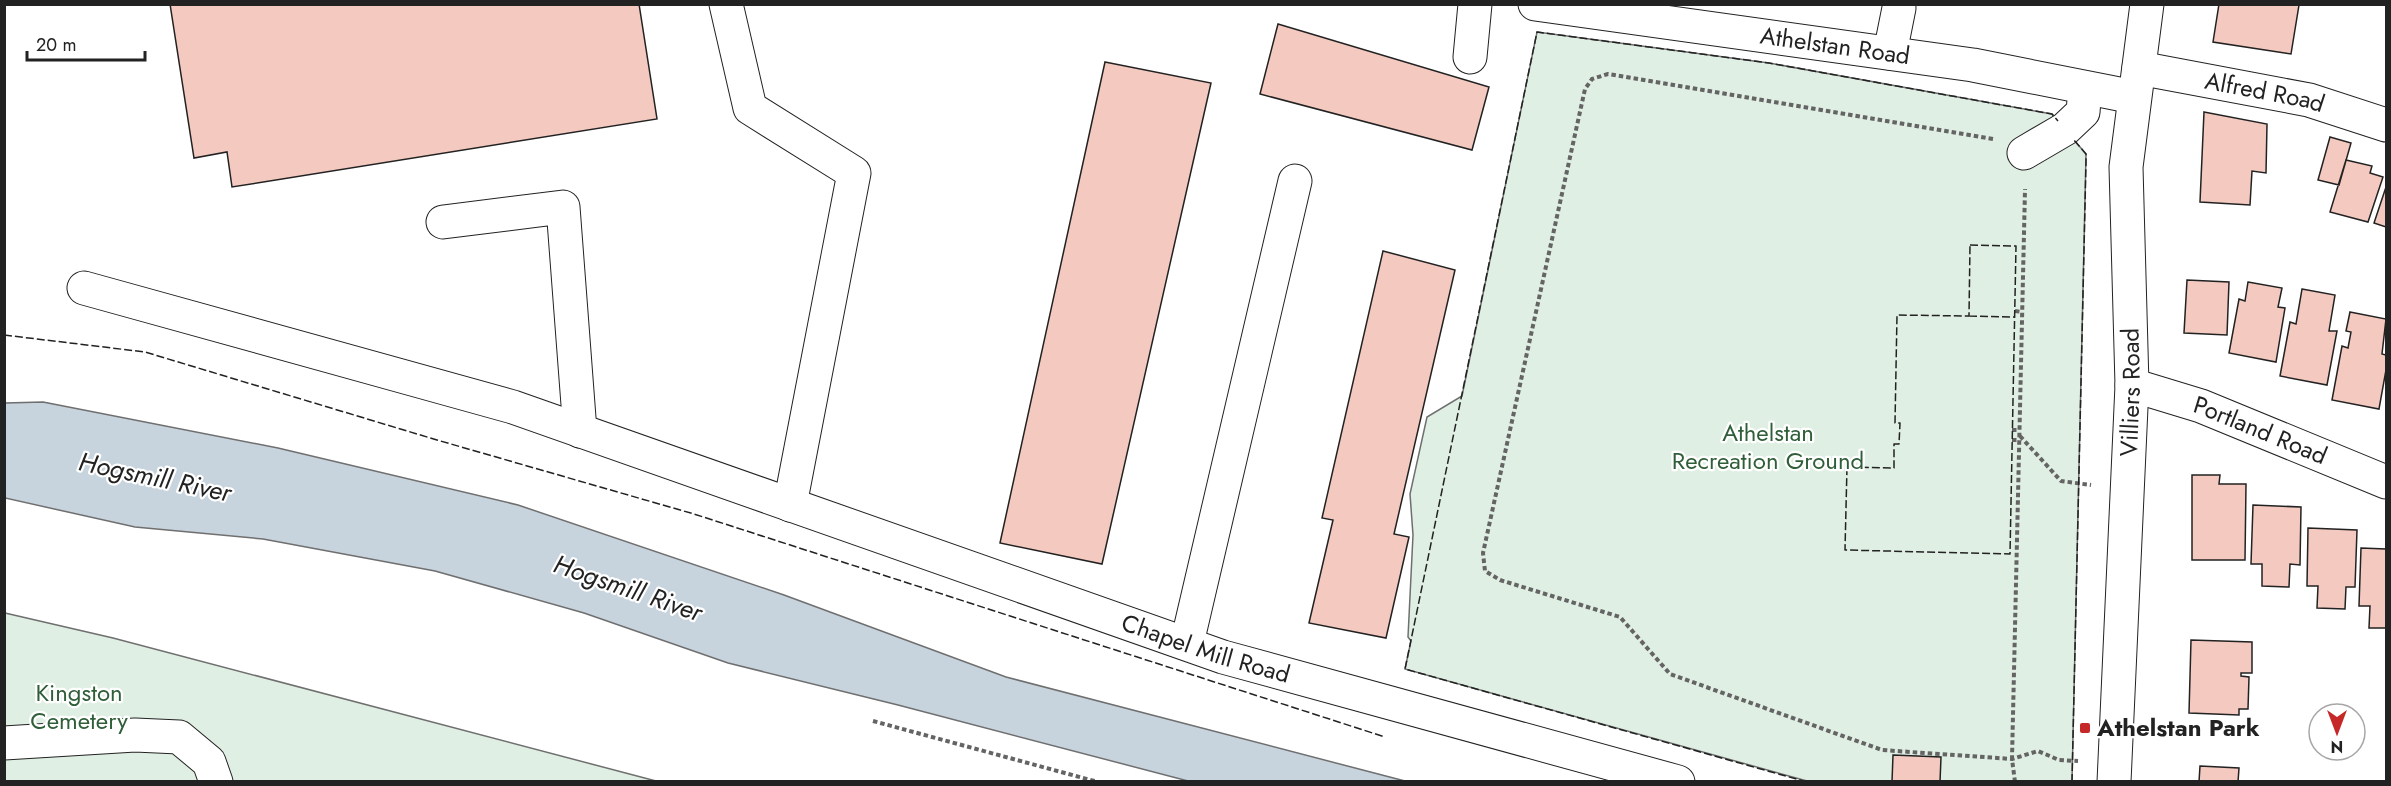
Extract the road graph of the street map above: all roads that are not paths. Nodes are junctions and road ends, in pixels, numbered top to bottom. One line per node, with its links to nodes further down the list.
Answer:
1 (726, 4): 18 (street)
2 (1475, 4): 7 (street)
3 (1536, 4): 6 (street, Athelstan Road)
4 (2147, 4): 8 (street, Villiers Road)
5 (1899, 8): 6 (street)
6 (1890, 53): 9 (street, Athelstan Road)
7 (1470, 57)
8 (2136, 83): 9 (street, Athelstan Road); 10 (street, Alfred Road); 15 (street, Villiers Road)
9 (2085, 88): 11 (street)
10 (2386, 125)
11 (2024, 153)
12 (1294, 181): 19 (street)
13 (443, 222): 16 (street)
14 (84, 288): 16 (street, Chapel Mill Road)
15 (2132, 385): 17 (street, Portland Road); 21 (street, Villiers Road)
16 (580, 431): 18 (street, Chapel Mill Road)
17 (2386, 482)
18 (790, 505): 19 (street, Chapel Mill Road)
19 (1187, 643): 23 (street, Chapel Mill Road)
20 (4, 743): 22 (street)
21 (2115, 773)
22 (216, 782)
23 (1678, 782)

